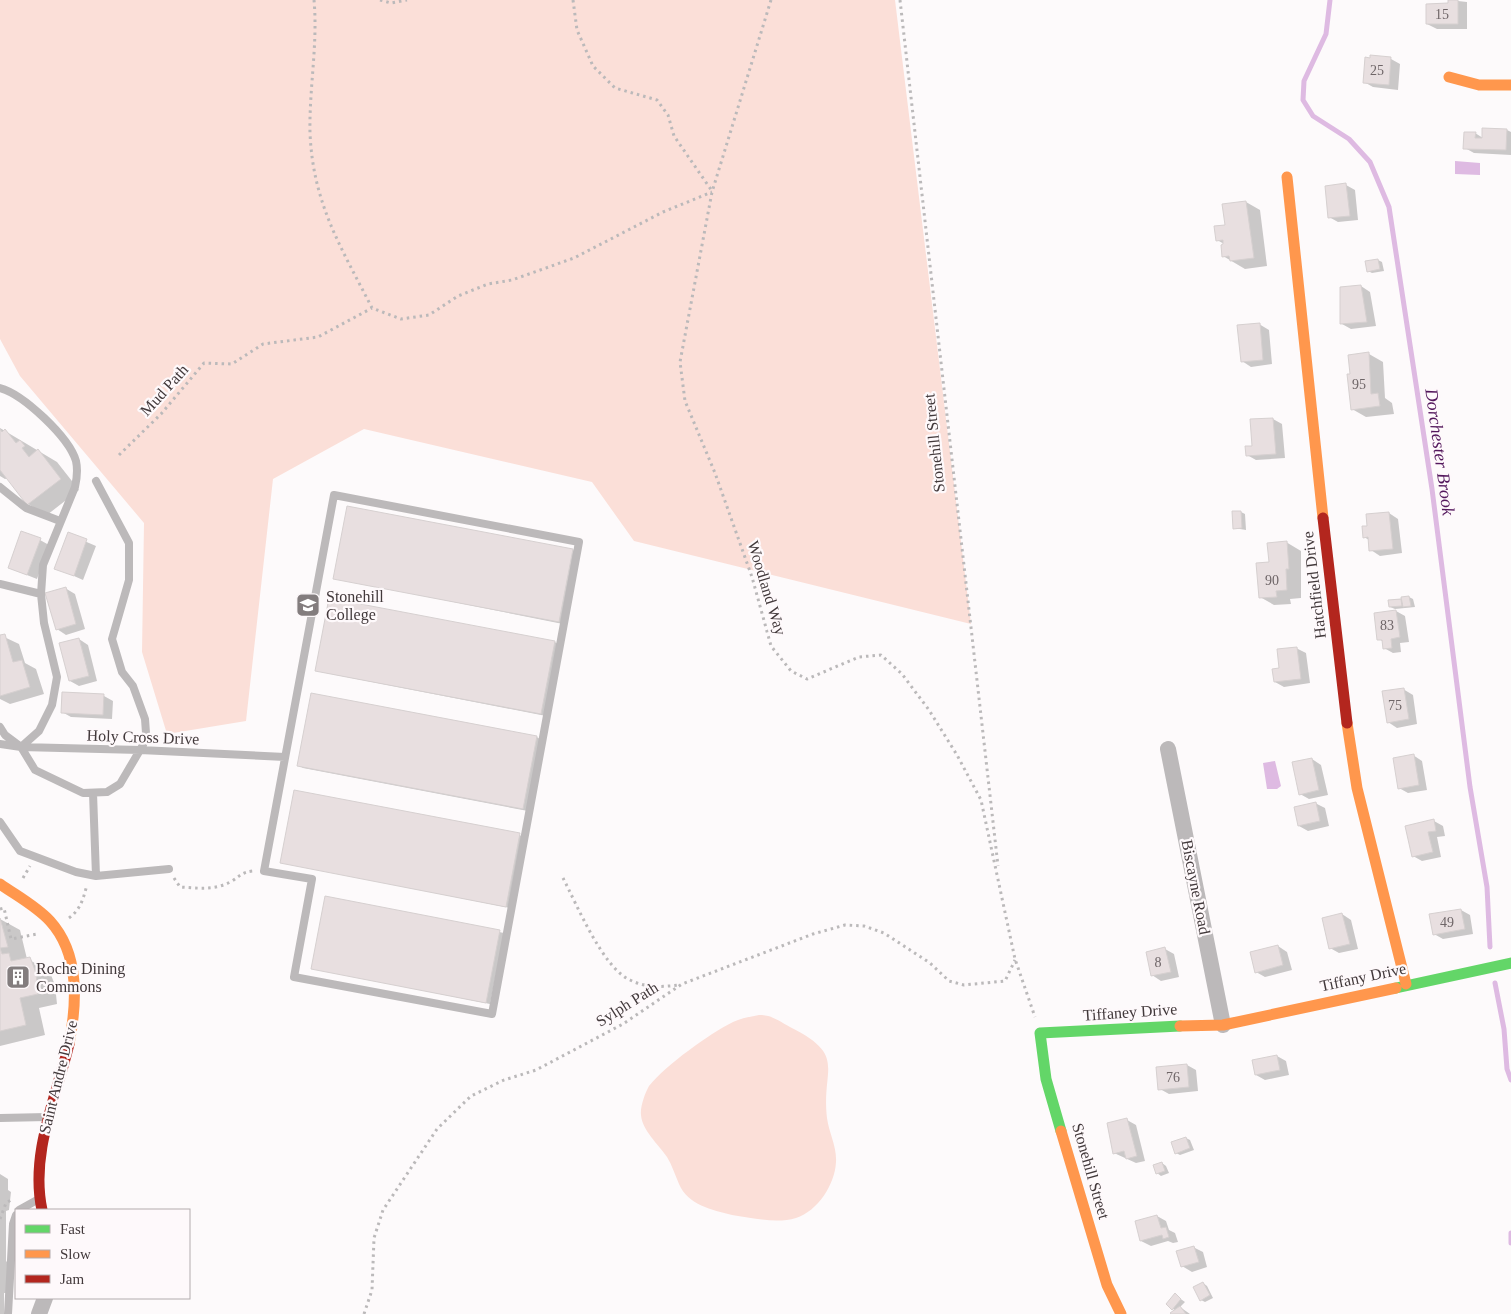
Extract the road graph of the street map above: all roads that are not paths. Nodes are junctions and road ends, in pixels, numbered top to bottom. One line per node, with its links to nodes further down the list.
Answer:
1 (1449, 77): 2 (street)
2 (1511, 85)
3 (1287, 177): 22 (street, Hatchfield Drive)
4 (0, 388): 7 (lane)
5 (96, 481): 14 (lane)
6 (0, 487): 7 (lane)
7 (60, 522): 9 (lane)
8 (0, 584): 9 (lane)
9 (41, 594): 12 (lane)
10 (0, 727): 12 (lane)
11 (0, 744): 12 (lane, Holy Cross Drive)
12 (21, 747): 14 (lane, Holy Cross Drive); 16 (lane)
13 (1168, 749): 23 (street, Biscayne Road)
14 (140, 750): 15 (lane, Holy Cross Drive); 16 (lane)
15 (285, 757): 15 (lane)
16 (93, 793): 19 (lane)
17 (0, 822): 19 (lane)
18 (169, 869): 19 (lane)
19 (92, 875)
20 (0, 884): 25 (street, Saint Andre Drive)
21 (1511, 963): 22 (street, Tiffany Drive)
22 (1406, 984): 23 (street, Tiffany Drive)
23 (1223, 1024): 24 (street, Tiffaney Drive)
24 (1040, 1033): 34 (street, Stonehill Street)
25 (49, 1117): 26 (lane); 27 (street, Saint Andre Drive)
26 (0, 1118)
27 (39, 1199): 28 (lane); 29 (street, Saint Andre Drive)
28 (21, 1209)
29 (42, 1209)
30 (15, 1218): 32 (lane)
31 (45, 1299): 33 (street)
32 (8, 1314)
33 (39, 1314)
34 (1121, 1314)

